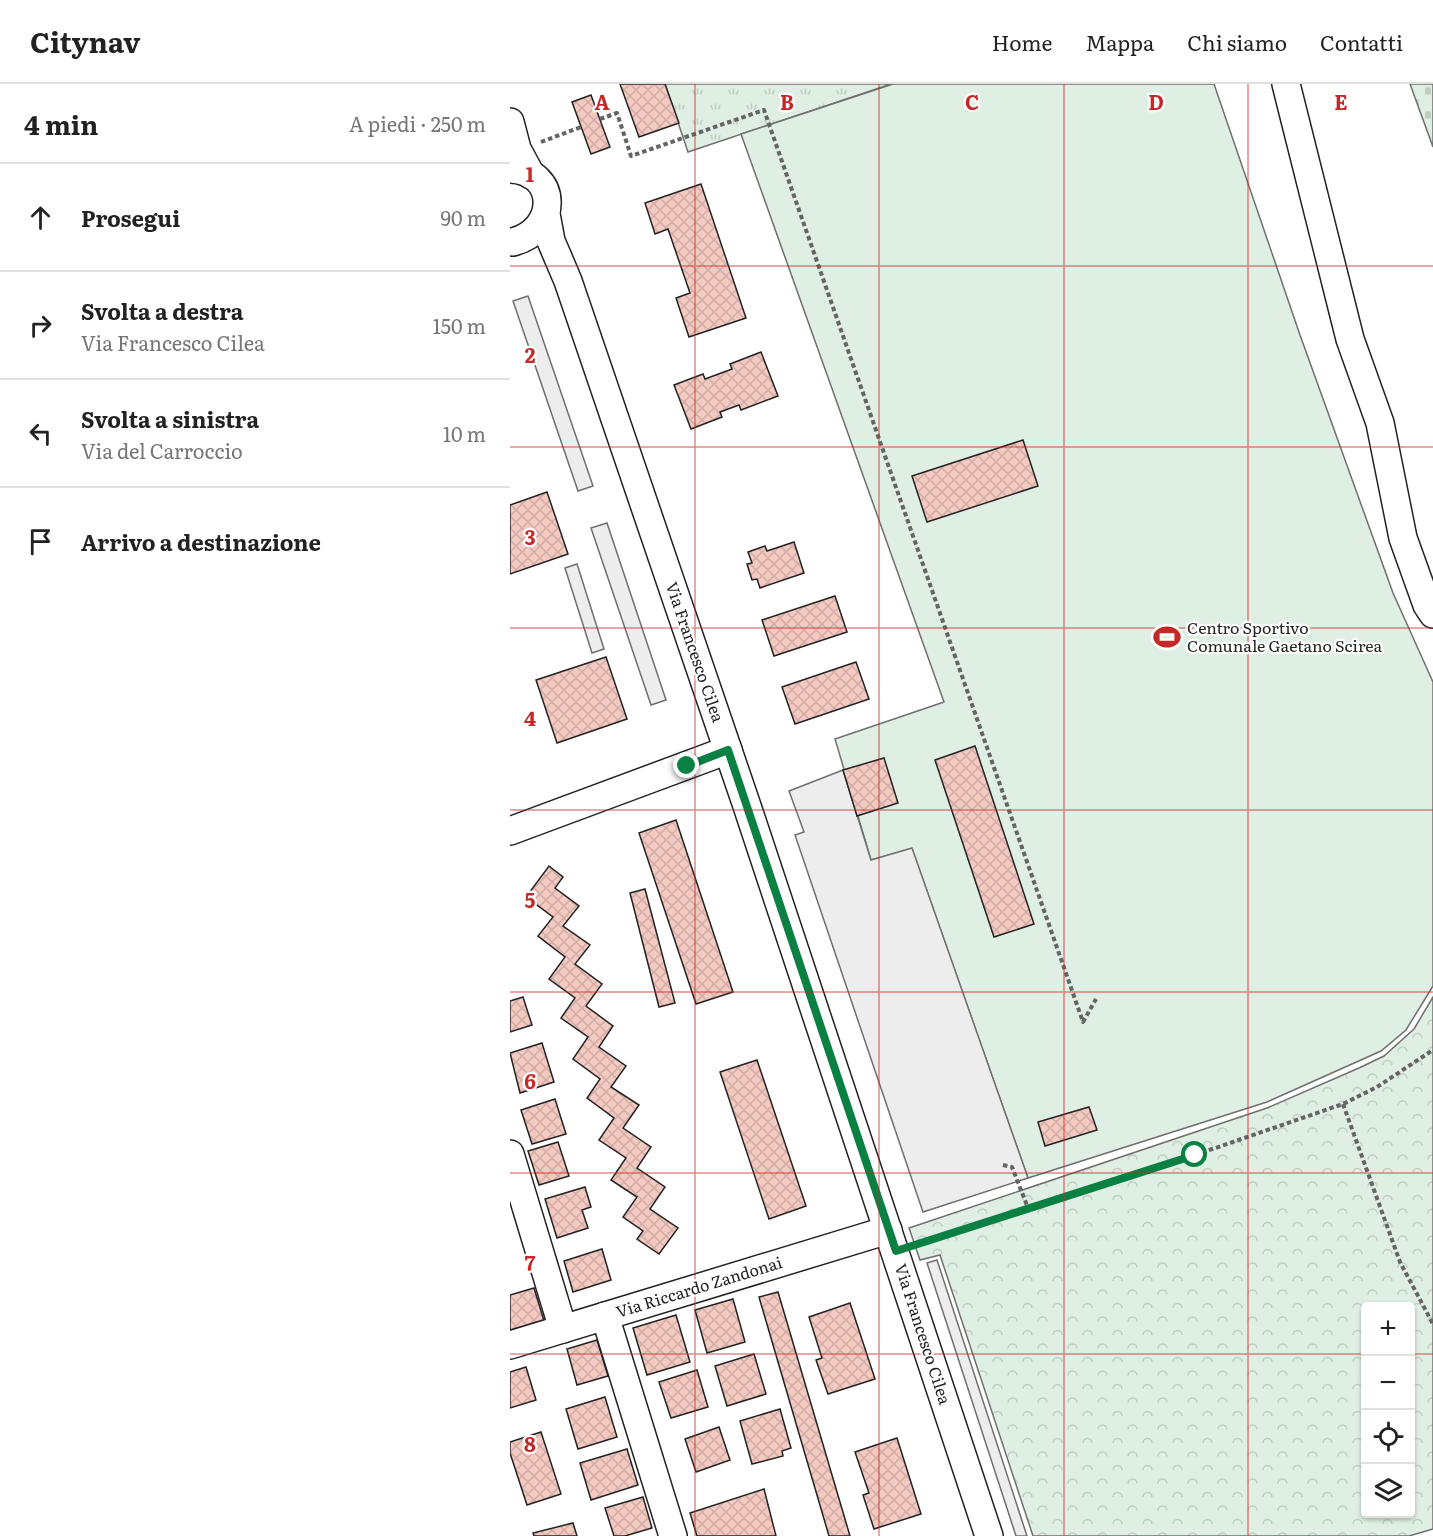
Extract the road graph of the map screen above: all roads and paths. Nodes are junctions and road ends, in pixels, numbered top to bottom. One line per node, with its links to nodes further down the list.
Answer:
1 (1286, 84): 9 (street)
2 (600, 119): 12 (path)
3 (510, 122): 5 (street)
4 (581, 127): 5 (path)
5 (520, 164): 6 (street, Via Francesco Cilea)
6 (546, 214): 7 (street); 8 (street, Via Francesco Cilea)
7 (512, 242): 8 (street, Via Francesco Cilea)
8 (568, 281): 10 (street, Via Francesco Cilea)
9 (1433, 614)
10 (728, 750): 11 (street); 18 (street, Via Francesco Cilea)
11 (510, 831)
12 (1096, 999)
13 (1433, 1050): 14 (path)
14 (1343, 1104): 17 (path); 20 (path)
15 (510, 1154): 21 (street)
16 (1003, 1165): 17 (path)
17 (1028, 1208): 18 (path)
18 (892, 1240): 19 (street, Via Riccardo Zandonai); 24 (street, Via Francesco Cilea)
19 (605, 1316): 21 (street, Via Riccardo Zandonai); 23 (street)
20 (1433, 1324)
21 (563, 1329): 22 (street, Via Riccardo Zandonai)
22 (510, 1345)
23 (673, 1536)
24 (989, 1536)

